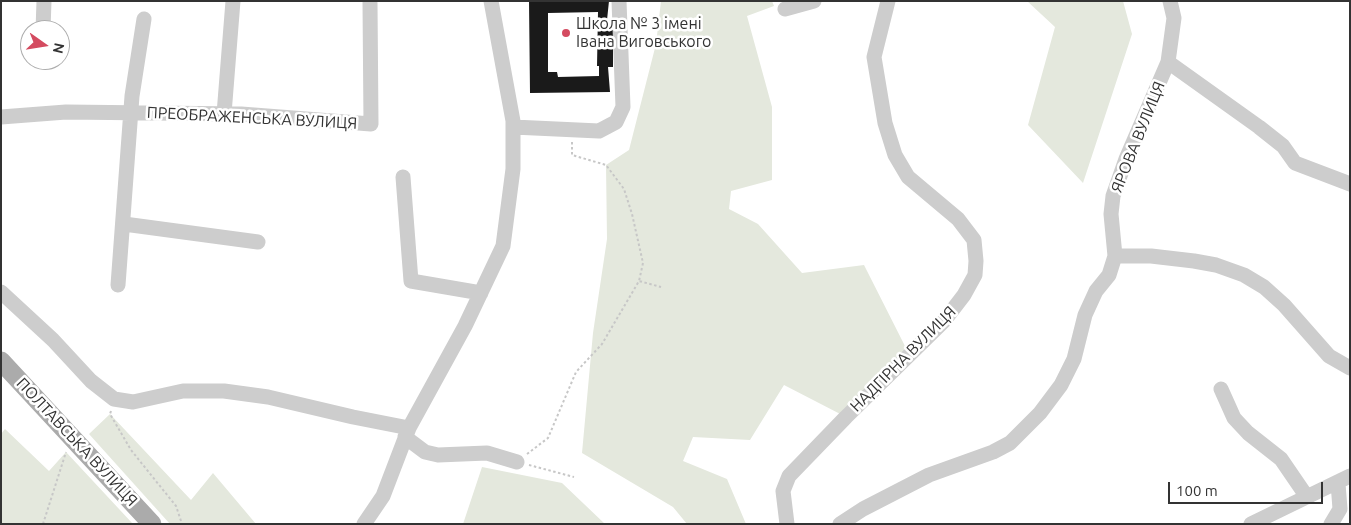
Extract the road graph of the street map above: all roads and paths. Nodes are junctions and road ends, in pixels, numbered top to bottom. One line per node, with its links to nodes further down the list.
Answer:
1 (44, 1): 11 (street)
2 (233, 1): 14 (street)
3 (491, 1): 16 (street)
4 (619, 1): 17 (street)
5 (814, 1): 9 (street)
6 (888, 1): 42 (street, НАДГІРНА ВУЛИЦЯ)
7 (1170, 1): 12 (street, ЯРОВА ВУЛИЦЯ)
8 (370, 3): 14 (street, ПРЕОБРАЖЕНСЬКА ВУЛИЦЯ)
9 (785, 9)
10 (144, 19): 13 (street)
11 (43, 20)
12 (1168, 62): 19 (street); 22 (street, ЯРОВА ВУЛИЦЯ)
13 (132, 113): 14 (street, ПРЕОБРАЖЕНСЬКА ВУЛИЦЯ); 15 (street, ПРЕОБРАЖЕНСЬКА ВУЛИЦЯ); 20 (street, ПРЕОБРАЖЕНСЬКА ВУЛИЦЯ)
14 (224, 114)
15 (1, 116)
16 (513, 127): 17 (street); 27 (street)
17 (572, 130): 23 (path)
18 (403, 177): 27 (street)
19 (1350, 184)
20 (124, 224): 21 (street); 24 (street, ПРЕОБРАЖЕНСЬКА ВУЛИЦЯ)
21 (258, 242)
22 (1115, 256): 29 (street); 43 (street, ЯРОВА ВУЛИЦЯ)
23 (639, 280): 25 (path); 34 (path)
24 (118, 285)
25 (661, 287)
26 (1, 292): 31 (street)
27 (481, 293): 32 (street)
28 (1, 361): 39 (main road, ПОЛТАВСЬКА ВУЛИЦЯ)
29 (1350, 368)
30 (1221, 389): 37 (street)
31 (114, 399): 32 (street); 40 (path)
32 (407, 433): 34 (street); 41 (street)
33 (66, 452): 38 (path)
34 (517, 462): 35 (path)
35 (574, 477)
36 (1344, 480): 37 (street); 45 (street)
37 (1307, 497): 44 (street)
38 (43, 524)
39 (152, 524)
40 (182, 524)
41 (364, 524)
42 (787, 524)
43 (840, 524)
44 (1251, 524)
45 (1331, 524)

